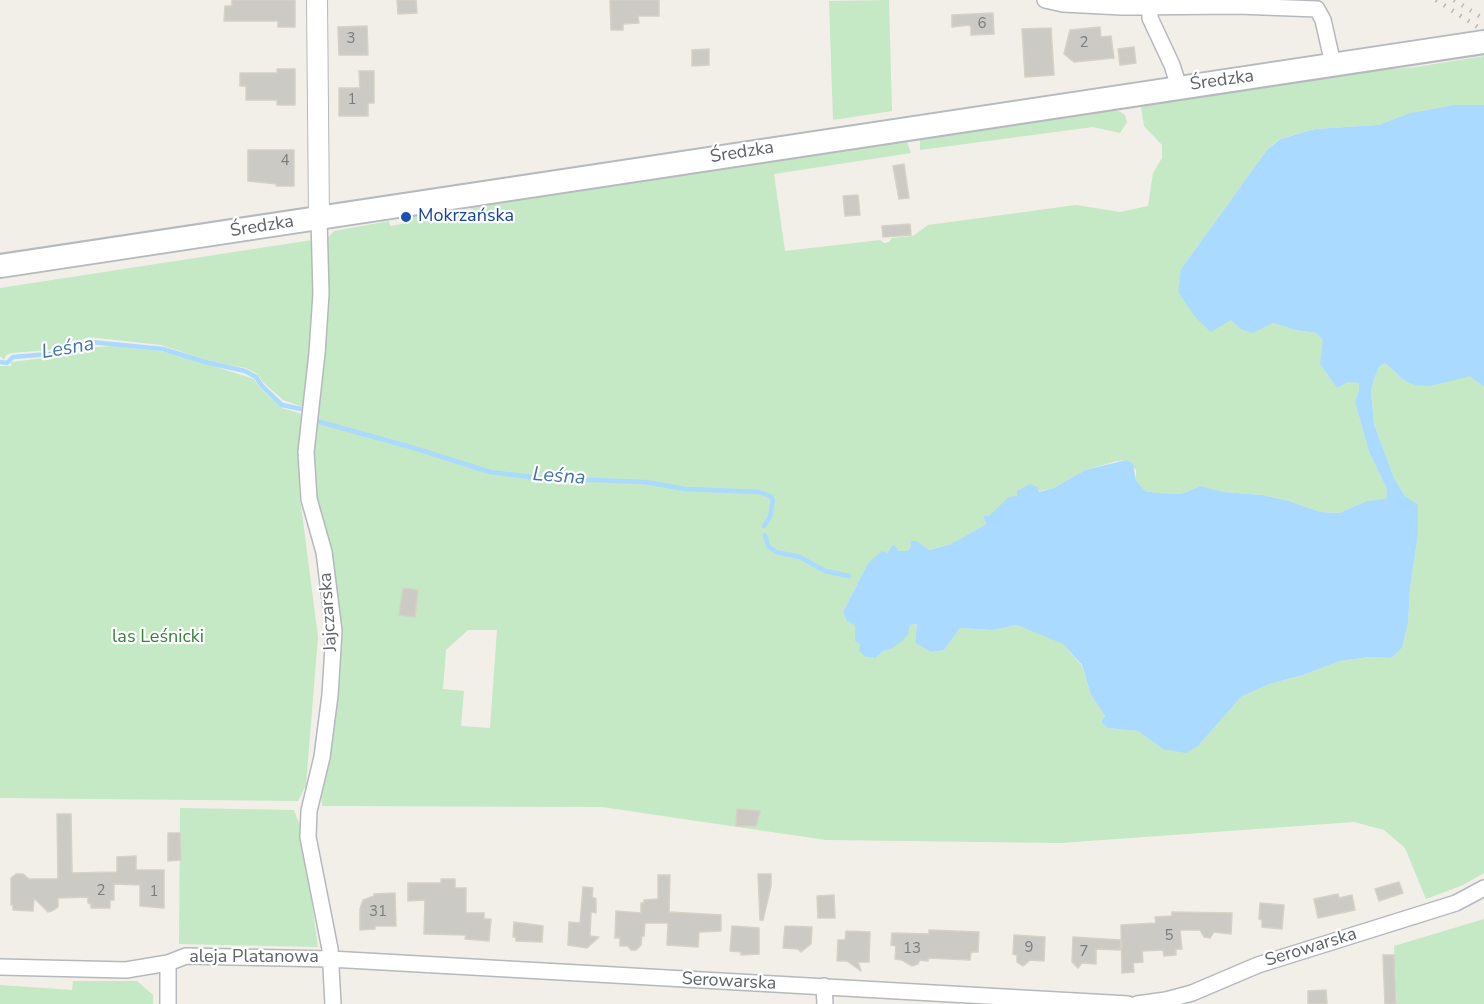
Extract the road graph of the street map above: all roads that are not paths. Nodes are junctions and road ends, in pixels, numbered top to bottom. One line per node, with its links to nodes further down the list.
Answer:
1 (317, 0): 7 (street)
2 (1045, 0): 3 (street)
3 (1150, 7): 5 (street); 6 (street)
4 (1484, 42): 5 (main road, Średzka)
5 (1333, 64): 6 (main road, Średzka)
6 (1179, 87): 7 (main road, Średzka)
7 (319, 219): 8 (main road, Średzka); 10 (street, Jajczarska)
8 (0, 266)
9 (1484, 888): 18 (street, Serowarska)
10 (330, 959): 11 (street, aleja Platanowa); 13 (street, Serowarska); 15 (street, Jajczarska)
11 (168, 963): 12 (street, aleja Platanowa); 14 (street)
12 (0, 967)
13 (824, 986): 16 (street); 17 (street, Serowarska)
14 (168, 1004)
15 (333, 1004)
16 (825, 1004)
17 (1128, 1004)
18 (1137, 1004)

